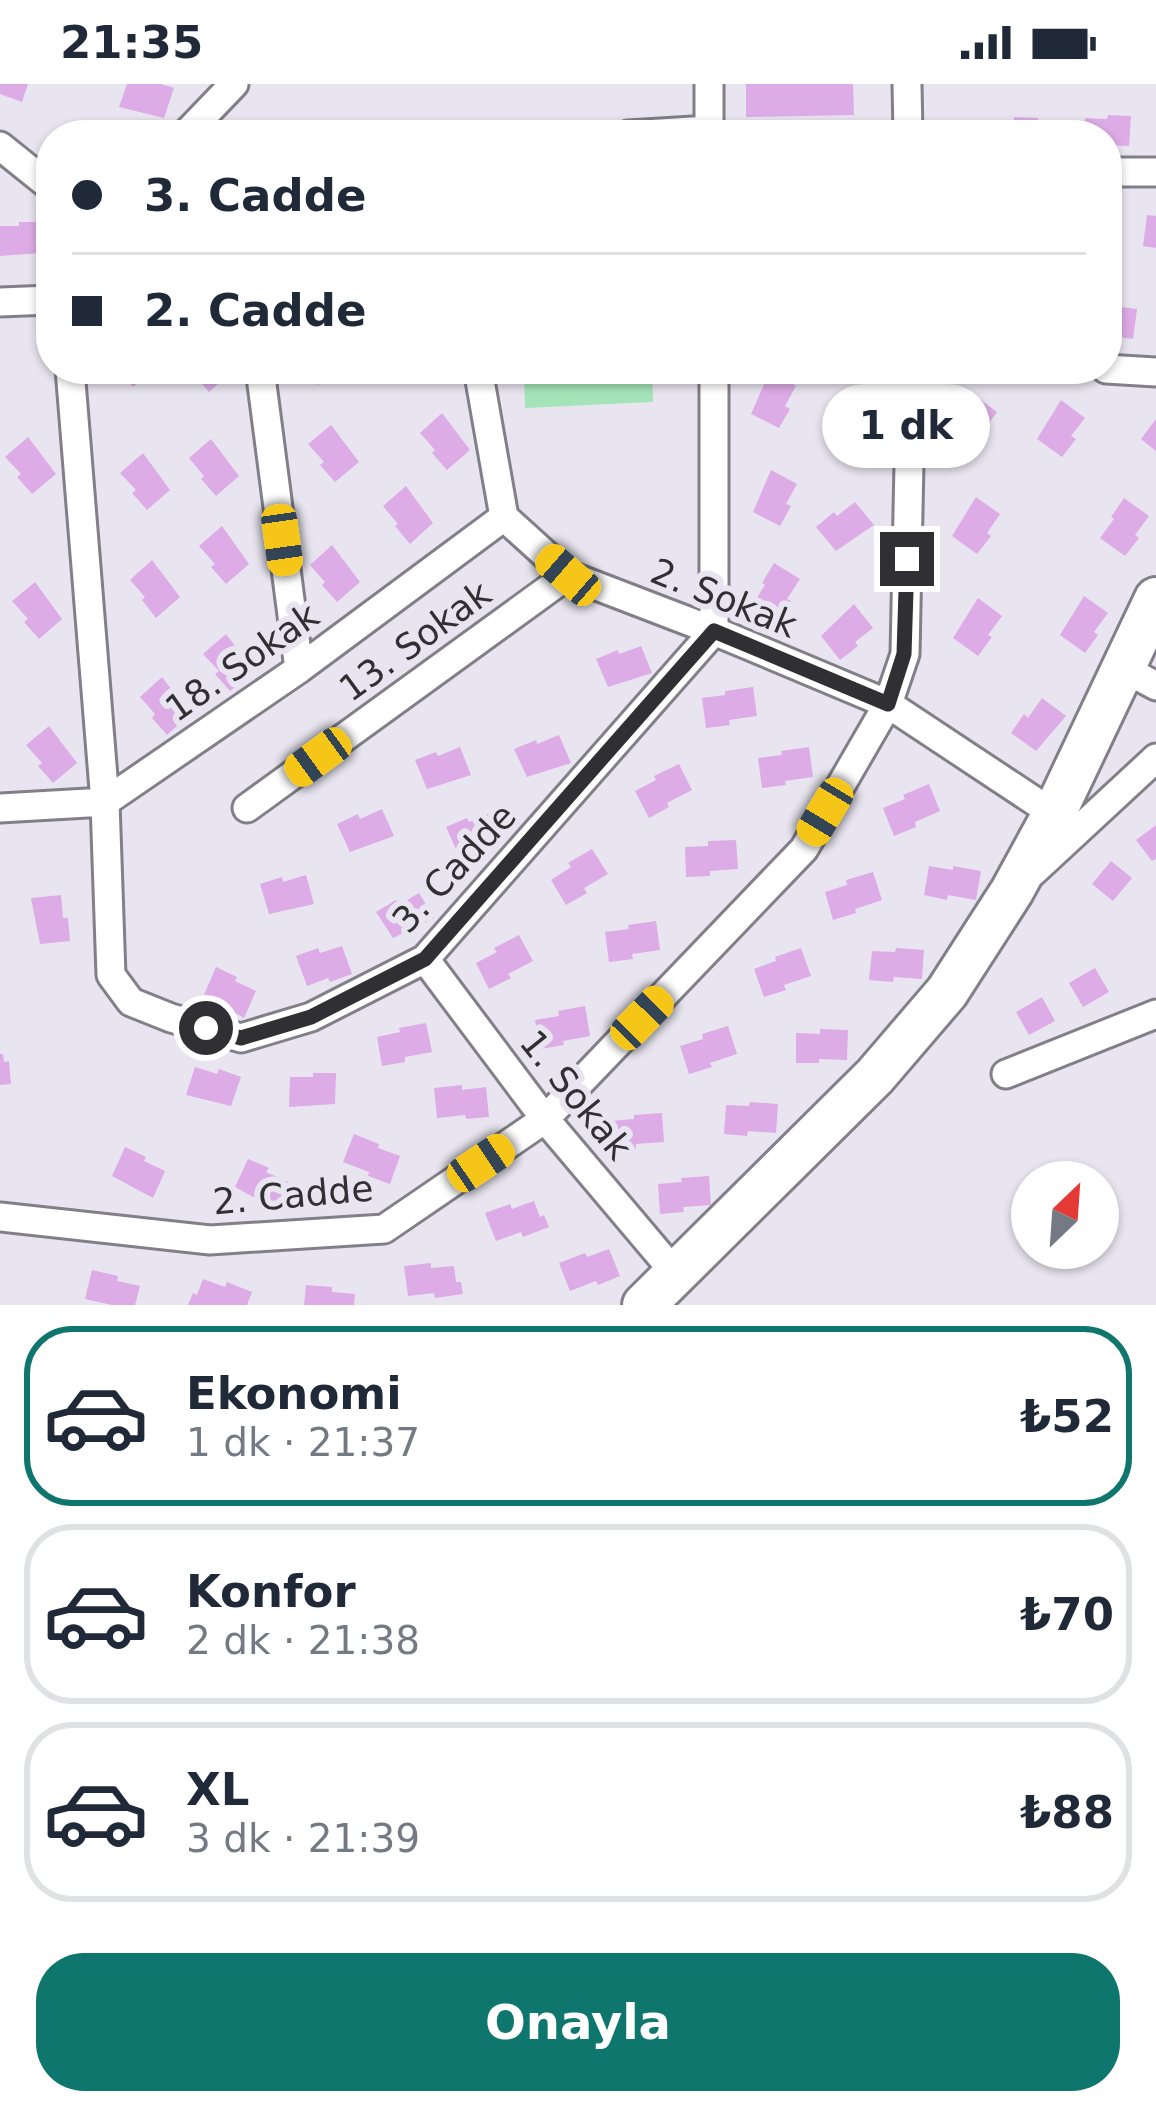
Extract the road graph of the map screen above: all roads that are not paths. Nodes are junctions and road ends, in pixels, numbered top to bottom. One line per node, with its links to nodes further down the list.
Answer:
1 (709, 84): 5 (street)
2 (907, 84): 6 (street)
3 (219, 89): 4 (street)
4 (196, 120)
5 (709, 120)
6 (908, 120)
7 (0, 146): 10 (street)
8 (1122, 172): 9 (street)
9 (1156, 172)
10 (36, 176)
11 (36, 301): 12 (street)
12 (0, 302)
13 (1122, 370): 14 (street)
14 (1156, 372)
15 (71, 384): 28 (street, 3. Cadde)
16 (262, 384): 24 (street)
17 (481, 384): 20 (street)
18 (714, 384): 23 (street)
19 (911, 384): 26 (street, 2. Cadde)
20 (504, 517): 21 (street, 2. Sokak); 24 (street, 18. Sokak)
21 (568, 575): 23 (street, 2. Sokak); 30 (street, 13. Sokak)
22 (1156, 598): 25 (main road)
23 (714, 631): 26 (street, 2. Sokak); 33 (street, 3. Cadde)
24 (298, 669): 28 (street, 18. Sokak)
25 (1140, 677): 31 (main road)
26 (888, 704): 31 (street, 2. Sokak); 36 (street, 2. Cadde)
27 (1156, 758): 32 (street)
28 (105, 802): 29 (street); 33 (street, 3. Cadde)
29 (0, 808)
30 (247, 808)
31 (1054, 814): 32 (main road)
32 (1012, 891): 38 (main road)
33 (425, 959): 36 (street, 1. Sokak)
34 (1156, 1014): 35 (street)
35 (1006, 1074)
36 (545, 1119): 37 (street, 2. Cadde); 38 (street, 1. Sokak)
37 (0, 1217)
38 (675, 1273): 39 (main road)
39 (644, 1305)

